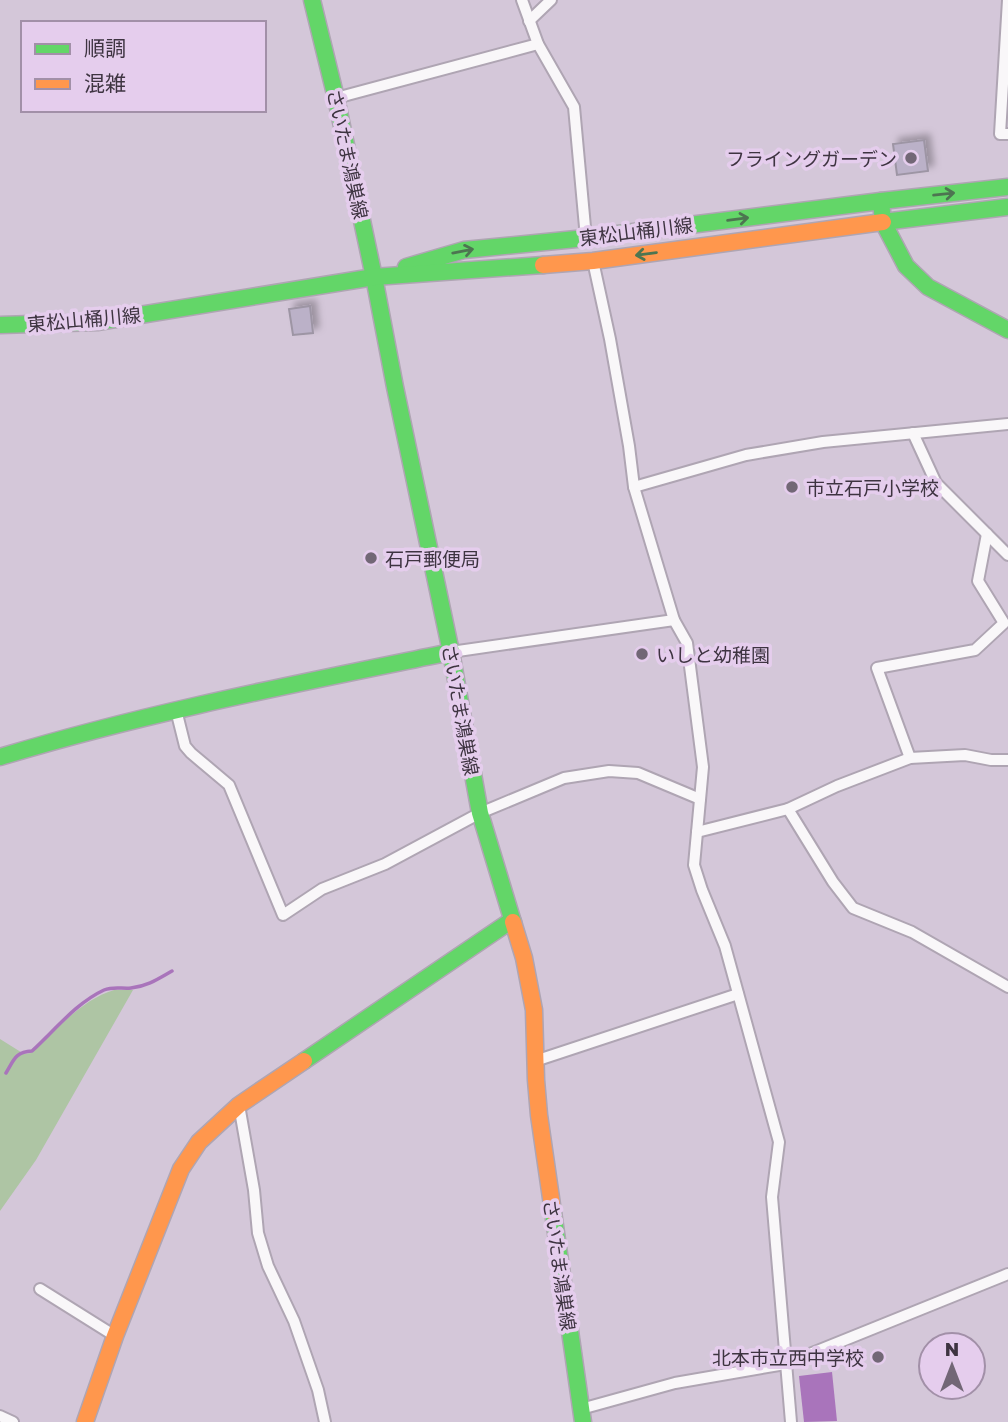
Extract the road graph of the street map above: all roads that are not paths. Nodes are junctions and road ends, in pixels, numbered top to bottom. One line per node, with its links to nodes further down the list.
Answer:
1 (312, 0): 8 (main road, さいたま鴻巣線)
2 (522, 0): 5 (street)
3 (551, 0): 5 (street)
4 (1007, 0): 6 (street)
5 (529, 21): 7 (street)
6 (1007, 40): 9 (street)
7 (538, 44): 8 (street); 14 (street)
8 (336, 98): 16 (main road, さいたま鴻巣線)
9 (1008, 134)
10 (1008, 187): 11 (main road, 東松山桶川線, one-way to 10)
11 (881, 201): 13 (main road); 14 (main road, 東松山桶川線, one-way to 11)
12 (1008, 207): 13 (main road, 東松山桶川線)
13 (883, 222): 15 (main road, 東松山桶川線, one-way to 15); 18 (main road)
14 (586, 238): 16 (main road, 東松山桶川線, one-way to 14)
15 (593, 261): 16 (main road, 東松山桶川線); 21 (street)
16 (374, 277): 17 (main road, 東松山桶川線); 25 (main road, さいたま鴻巣線)
17 (0, 325)
18 (1008, 330)
19 (1008, 425): 20 (street)
20 (913, 433): 21 (street); 22 (street)
21 (634, 487): 24 (street)
22 (987, 534): 23 (street); 28 (street)
23 (1008, 555)
24 (674, 620): 25 (street); 30 (street)
25 (451, 652): 26 (main road); 32 (main road, さいたま鴻巣線)
26 (176, 710): 27 (main road); 32 (street)
27 (0, 757)
28 (910, 758): 29 (street); 31 (street)
29 (1008, 760)
30 (700, 799): 32 (street); 33 (street)
31 (788, 810): 33 (street); 35 (street)
32 (480, 813): 34 (main road, さいたま鴻巣線)
33 (697, 832): 36 (street)
34 (512, 920): 37 (main road, さいたま鴻巣線); 38 (main road)
35 (1008, 988)
36 (738, 994): 37 (street); 42 (street)
37 (536, 1061): 44 (main road, さいたま鴻巣線)
38 (239, 1105): 41 (main road); 47 (street)
39 (1008, 1274): 42 (street)
40 (40, 1289): 41 (street)
41 (115, 1336): 46 (main road)
42 (785, 1364): 44 (street); 48 (street)
43 (0, 1416): 45 (street)
44 (582, 1416)
45 (13, 1422)
46 (85, 1422)
47 (325, 1422)
48 (791, 1422)

